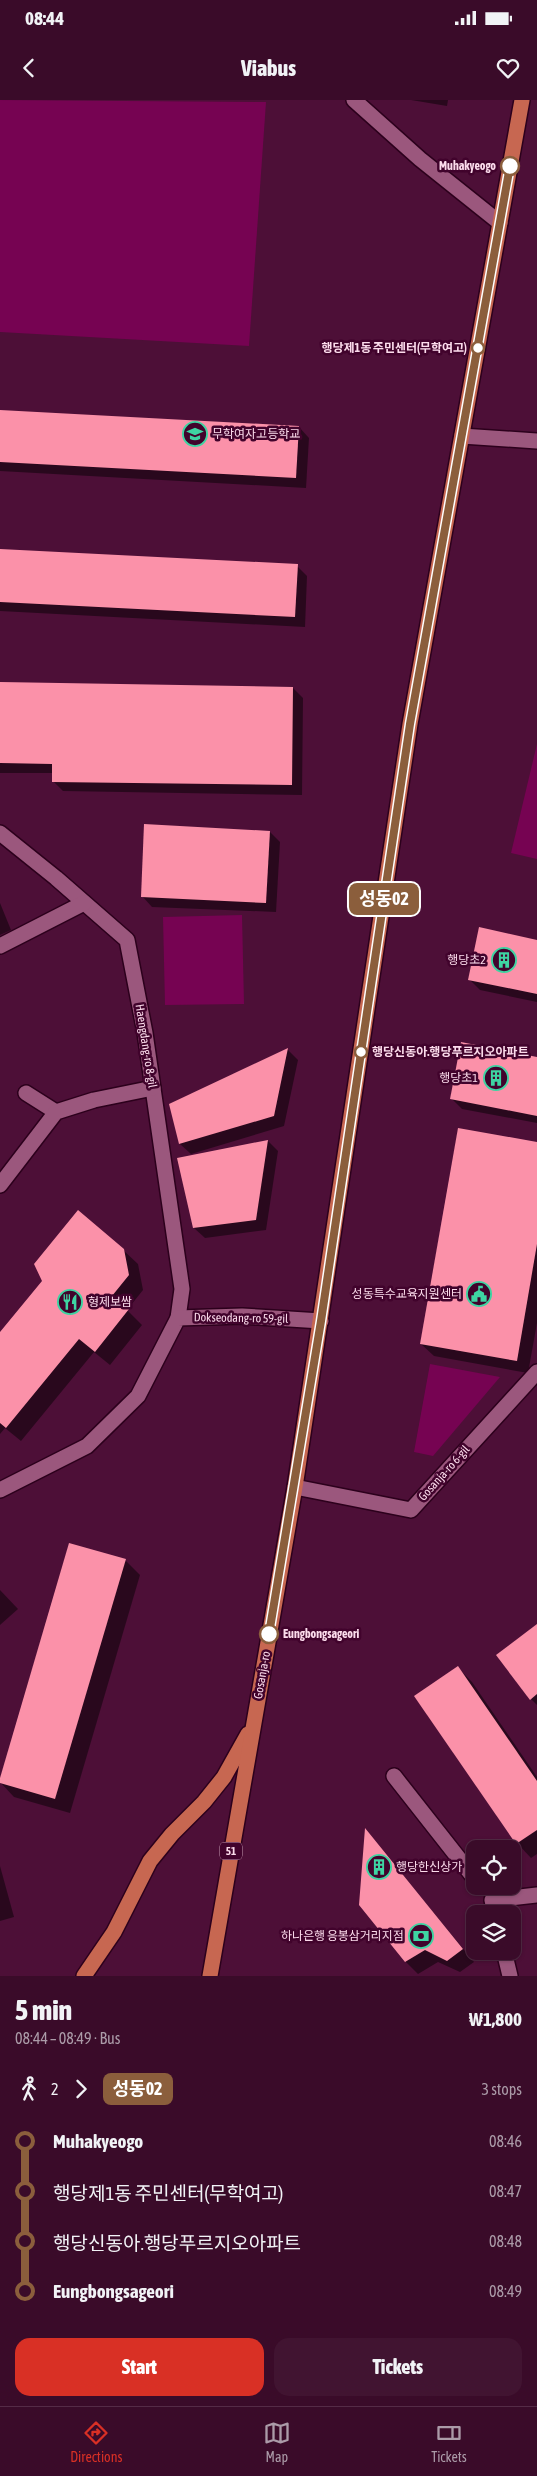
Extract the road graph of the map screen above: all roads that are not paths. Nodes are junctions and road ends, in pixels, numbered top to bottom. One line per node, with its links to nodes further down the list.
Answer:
1 (354, 100): 3 (street)
2 (522, 100): 3 (main road, Gosanja-ro / 51)
3 (500, 223): 4 (main road, Gosanja-ro / 51)
4 (462, 436): 5 (street); 14 (main road, Gosanja-ro / 51)
5 (537, 441)
6 (0, 833): 7 (street, Haengdang-ro 8-gil)
7 (84, 903): 8 (street); 9 (street, Haengdang-ro 8-gil)
8 (0, 946)
9 (153, 1088): 11 (street); 13 (street, Haengdang-ro 8-gil)
10 (26, 1093): 11 (street)
11 (56, 1112): 12 (street)
12 (0, 1185)
13 (178, 1318): 14 (street, Dokseodang-ro 59-gil); 17 (street, Dokseodang-ro 59-gil)
14 (321, 1321): 16 (main road, Gosanja-ro / 51)
15 (537, 1372): 16 (street, Gosanja-ro 6-gil)
16 (295, 1487): 18 (main road, Gosanja-ro / 51)
17 (0, 1490)
18 (253, 1726): 24 (main road); 25 (main road, Gosanja-ro / 51)
19 (394, 1776): 20 (street)
20 (466, 1868)
21 (537, 1894): 22 (street)
22 (501, 1905)
23 (506, 1960): 26 (street)
24 (84, 1976)
25 (210, 1976)
26 (510, 1976)

